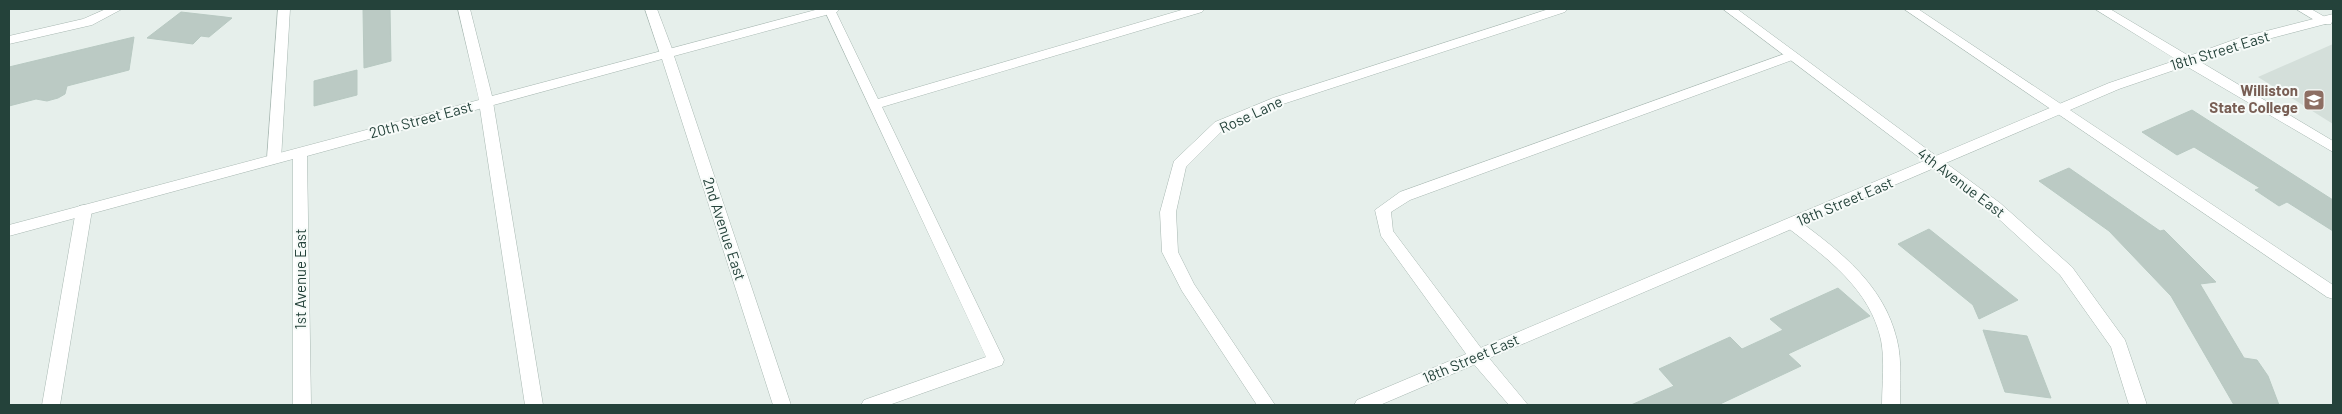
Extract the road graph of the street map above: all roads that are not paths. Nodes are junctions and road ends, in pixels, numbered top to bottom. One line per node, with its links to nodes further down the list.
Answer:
1 (116, 9): 13 (street)
2 (284, 9): 22 (street)
3 (464, 9): 17 (street)
4 (651, 9): 14 (street, 2nd Avenue East)
5 (830, 9): 14 (street, 20th Street East); 18 (street)
6 (1198, 9): 18 (street)
7 (1561, 9): 34 (street, Rose Lane)
8 (1729, 9): 15 (street, 4th Avenue East)
9 (1910, 9): 19 (street)
10 (2101, 9): 16 (street)
11 (2302, 9): 12 (street)
12 (2330, 20): 16 (street, 18th Street East)
13 (9, 40)
14 (667, 54): 17 (street, 20th Street East); 32 (street, 2nd Avenue East)
15 (1790, 56): 23 (street, 4th Avenue East); 28 (street)
16 (2188, 60): 19 (street, 18th Street East); 20 (street)
17 (486, 102): 21 (street, 20th Street East); 31 (street)
18 (875, 104): 33 (street)
19 (2060, 110): 23 (street, 18th Street East); 27 (street)
20 (2333, 147)
21 (300, 152): 22 (street, 20th Street East); 30 (street, 1st Avenue East)
22 (274, 159): 24 (street, 20th Street East)
23 (1935, 163): 25 (street, 18th Street East); 38 (street, 4th Avenue East)
24 (84, 210): 26 (street, 20th Street East); 29 (street)
25 (1793, 224): 28 (street, 18th Street East); 37 (street)
26 (9, 231)
27 (2333, 294)
28 (1478, 357): 35 (street, 18th Street East); 36 (street)
29 (51, 405)
30 (302, 405)
31 (534, 405)
32 (782, 405)
33 (870, 405)
34 (1266, 405)
35 (1363, 405)
36 (1519, 405)
37 (1890, 405)
38 (2138, 405)

